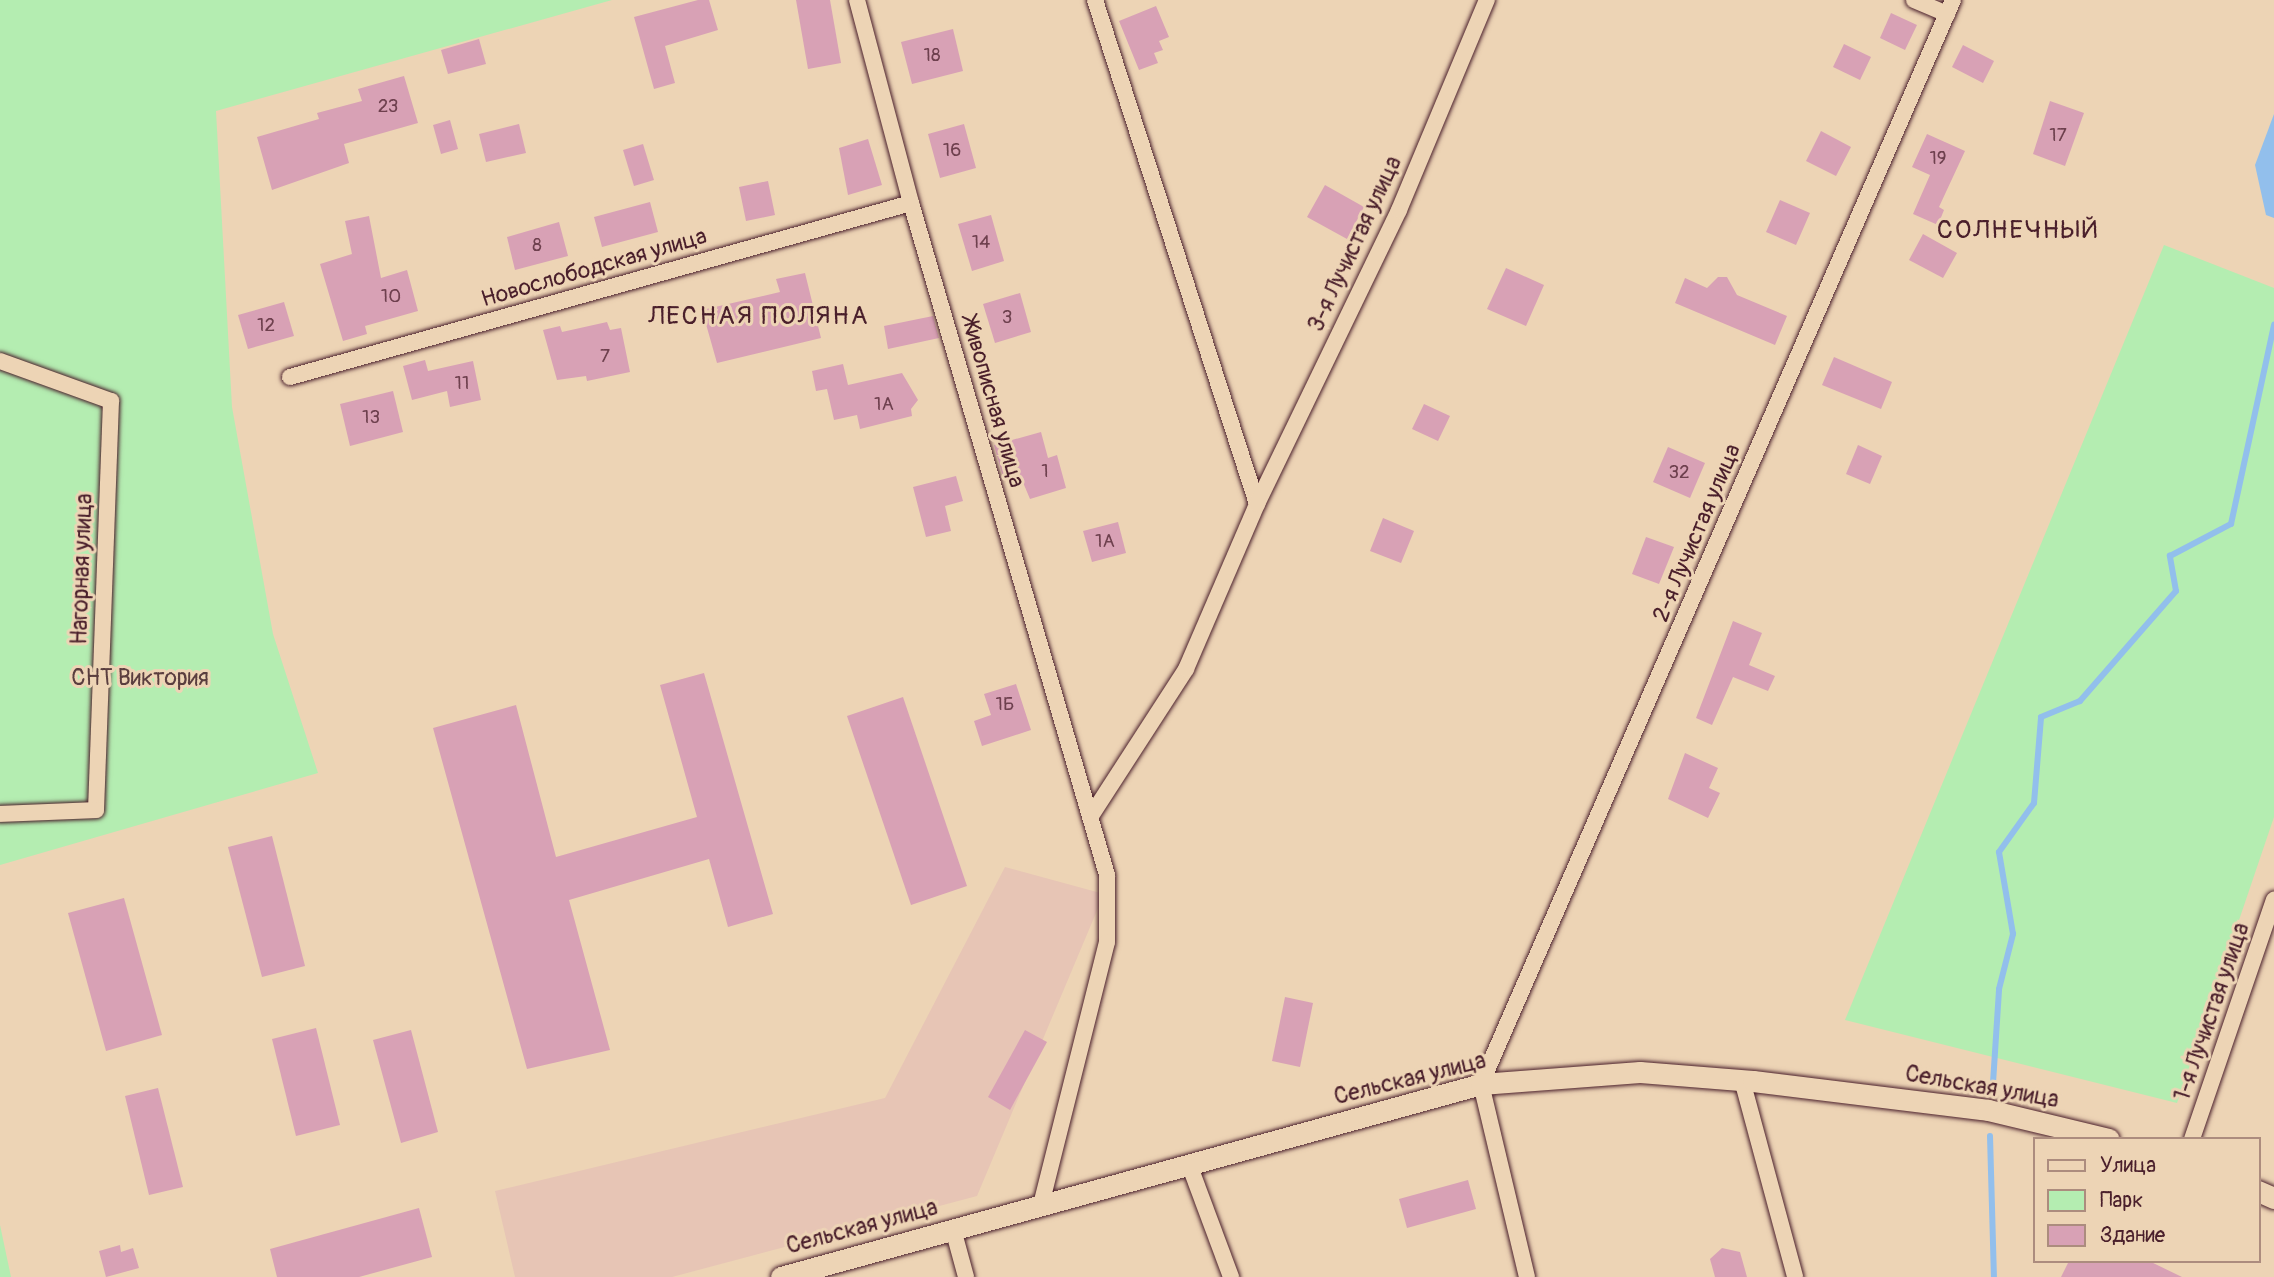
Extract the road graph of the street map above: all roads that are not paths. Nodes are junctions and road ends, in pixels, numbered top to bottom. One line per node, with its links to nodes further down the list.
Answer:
1 (857, 0): 6 (street, Живописная улица)
2 (1095, 0): 9 (street)
3 (1487, 0): 9 (street, 3-я Лучистая улица)
4 (1914, 0): 5 (street)
5 (1950, 7): 14 (street, 2-я Лучистая улица)
6 (911, 203): 8 (street, Новослободская улица); 11 (street, Живописная улица)
7 (0, 361): 10 (street, Нагорная улица)
8 (290, 377)
9 (1257, 505): 11 (street, 3-я Лучистая улица)
10 (0, 814)
11 (1091, 816): 18 (street, Живописная улица)
12 (2274, 900): 16 (street, 1-я Лучистая улица)
13 (1742, 1080): 14 (street, Сельская улица); 15 (street, Сельская улица); 24 (street)
14 (1481, 1084): 17 (street, Сельская улица); 23 (street)
15 (2101, 1137)
16 (2193, 1137)
17 (1189, 1164): 18 (street, Сельская улица); 22 (street)
18 (1041, 1204): 19 (street, Сельская улица)
19 (953, 1229): 20 (street, Сельская улица); 21 (street)
20 (780, 1277)
21 (966, 1277)
22 (1231, 1277)
23 (1527, 1277)
24 (1795, 1277)

